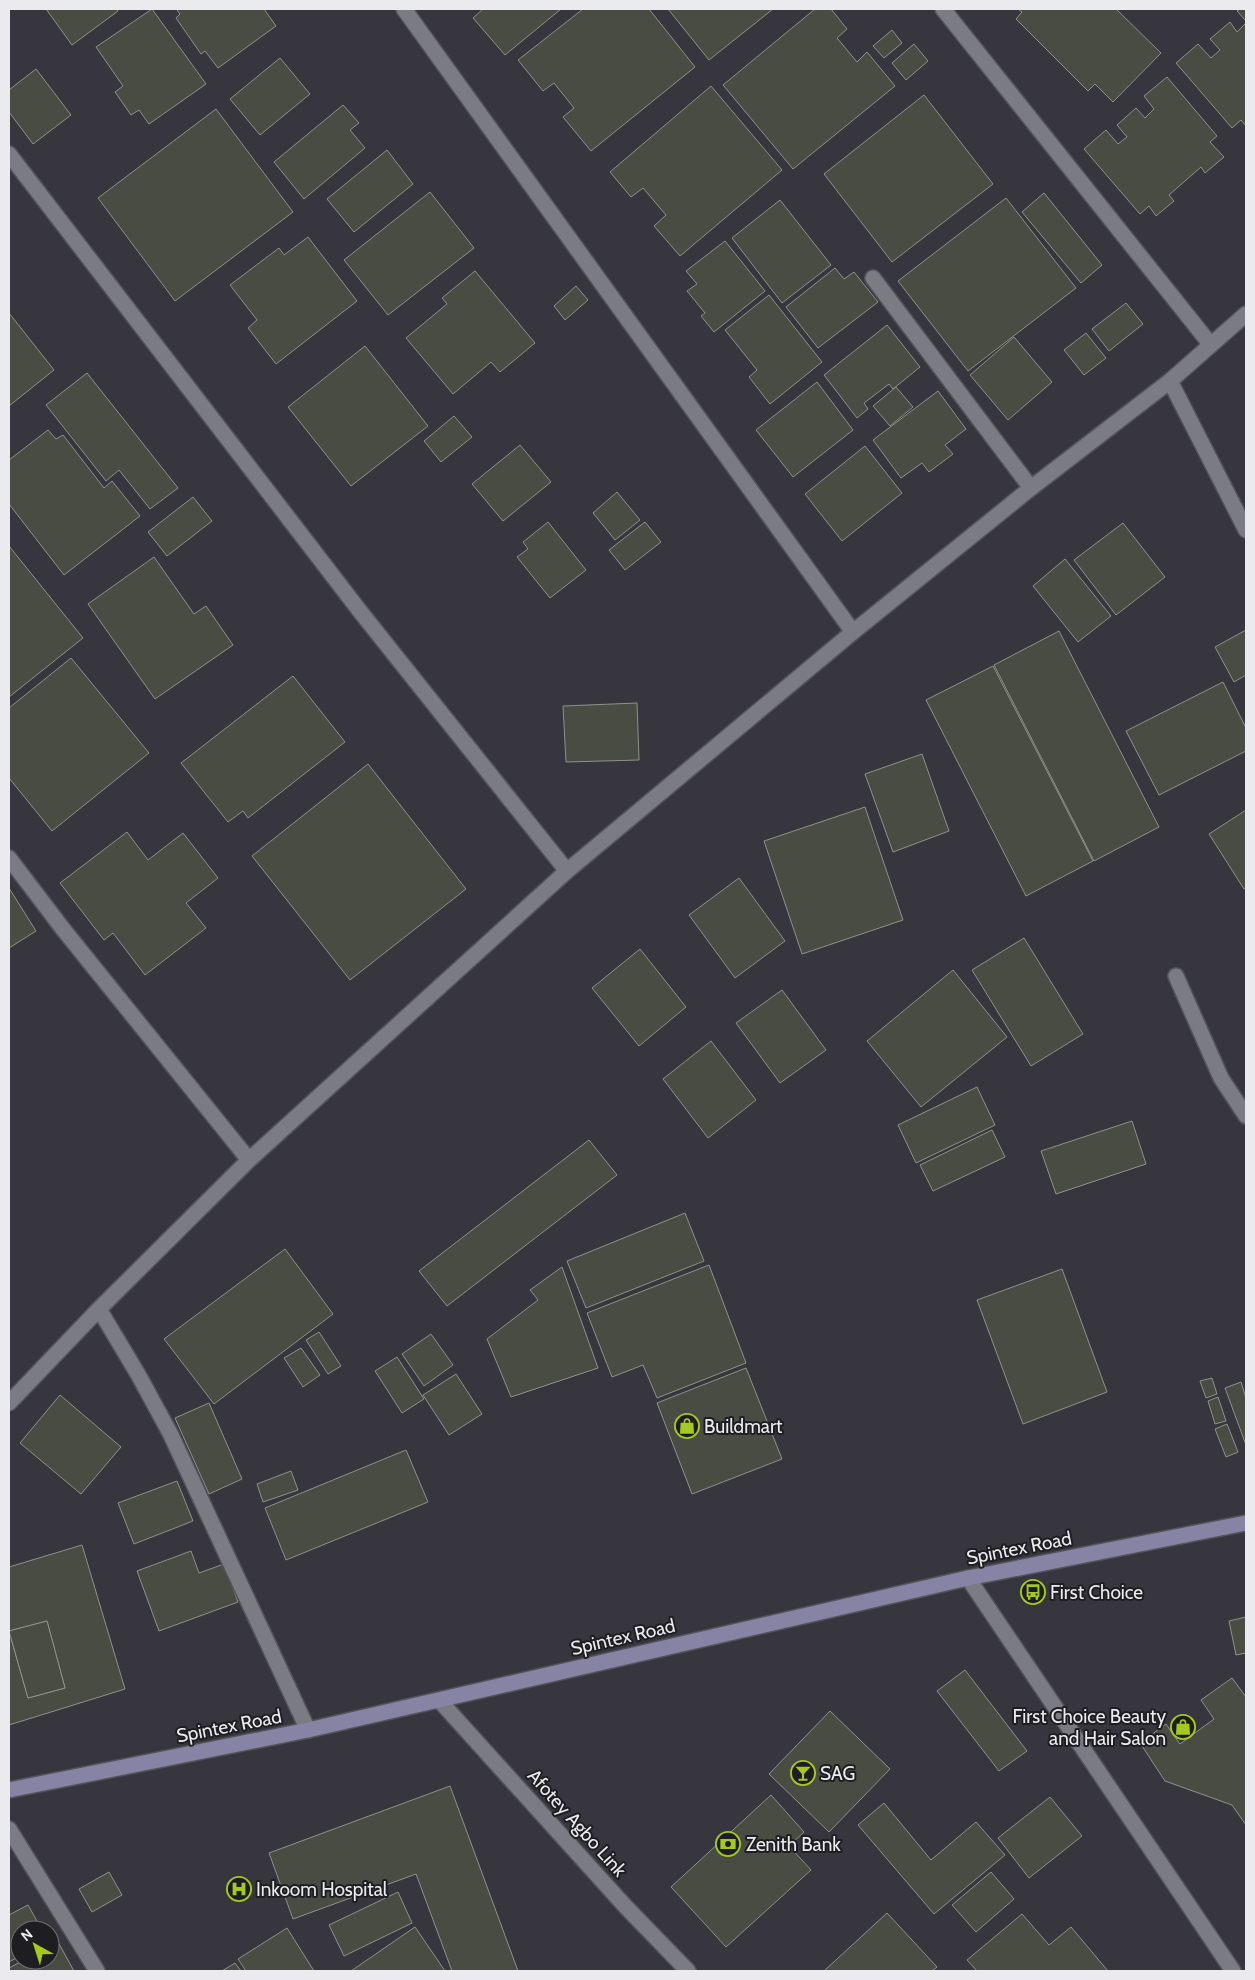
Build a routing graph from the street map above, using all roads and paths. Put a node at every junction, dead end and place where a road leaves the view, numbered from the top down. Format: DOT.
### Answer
graph roads {
  1 [pos="404,9"];
  2 [pos="943,9"];
  3 [pos="9,154"];
  4 [pos="873,278"];
  5 [pos="1246,314"];
  6 [pos="1211,345"];
  7 [pos="1170,380"];
  8 [pos="1031,488"];
  9 [pos="1246,530"];
  10 [pos="853,632"];
  11 [pos="9,858"];
  12 [pos="567,871"];
  13 [pos="1176,976"];
  14 [pos="1246,1116"];
  15 [pos="250,1160"];
  16 [pos="99,1309"];
  17 [pos="9,1403"];
  18 [pos="1246,1523"];
  19 [pos="968,1578"];
  20 [pos="439,1700"];
  21 [pos="308,1730"];
  22 [pos="9,1790"];
  23 [pos="9,1829"];
  24 [pos="97,1971"];
  25 [pos="688,1971"];
  26 [pos="1233,1971"];
  1 -- 10 [label="street"];
  2 -- 6 [label="street"];
  3 -- 12 [label="street"];
  4 -- 8 [label="street"];
  5 -- 6 [label="street"];
  6 -- 7 [label="street"];
  7 -- 8 [label="street"];
  7 -- 9 [label="street"];
  8 -- 10 [label="street"];
  10 -- 12 [label="street"];
  11 -- 15 [label="street"];
  12 -- 15 [label="street"];
  13 -- 14 [label="street"];
  15 -- 16 [label="street"];
  16 -- 17 [label="street"];
  16 -- 21 [label="street"];
  18 -- 19 [label="main road, Spintex Road"];
  19 -- 20 [label="main road, Spintex Road"];
  19 -- 26 [label="street"];
  20 -- 21 [label="main road, Spintex Road"];
  20 -- 25 [label="street, Afotey Agbo Link"];
  21 -- 22 [label="main road, Spintex Road"];
  23 -- 24 [label="street"];
}
